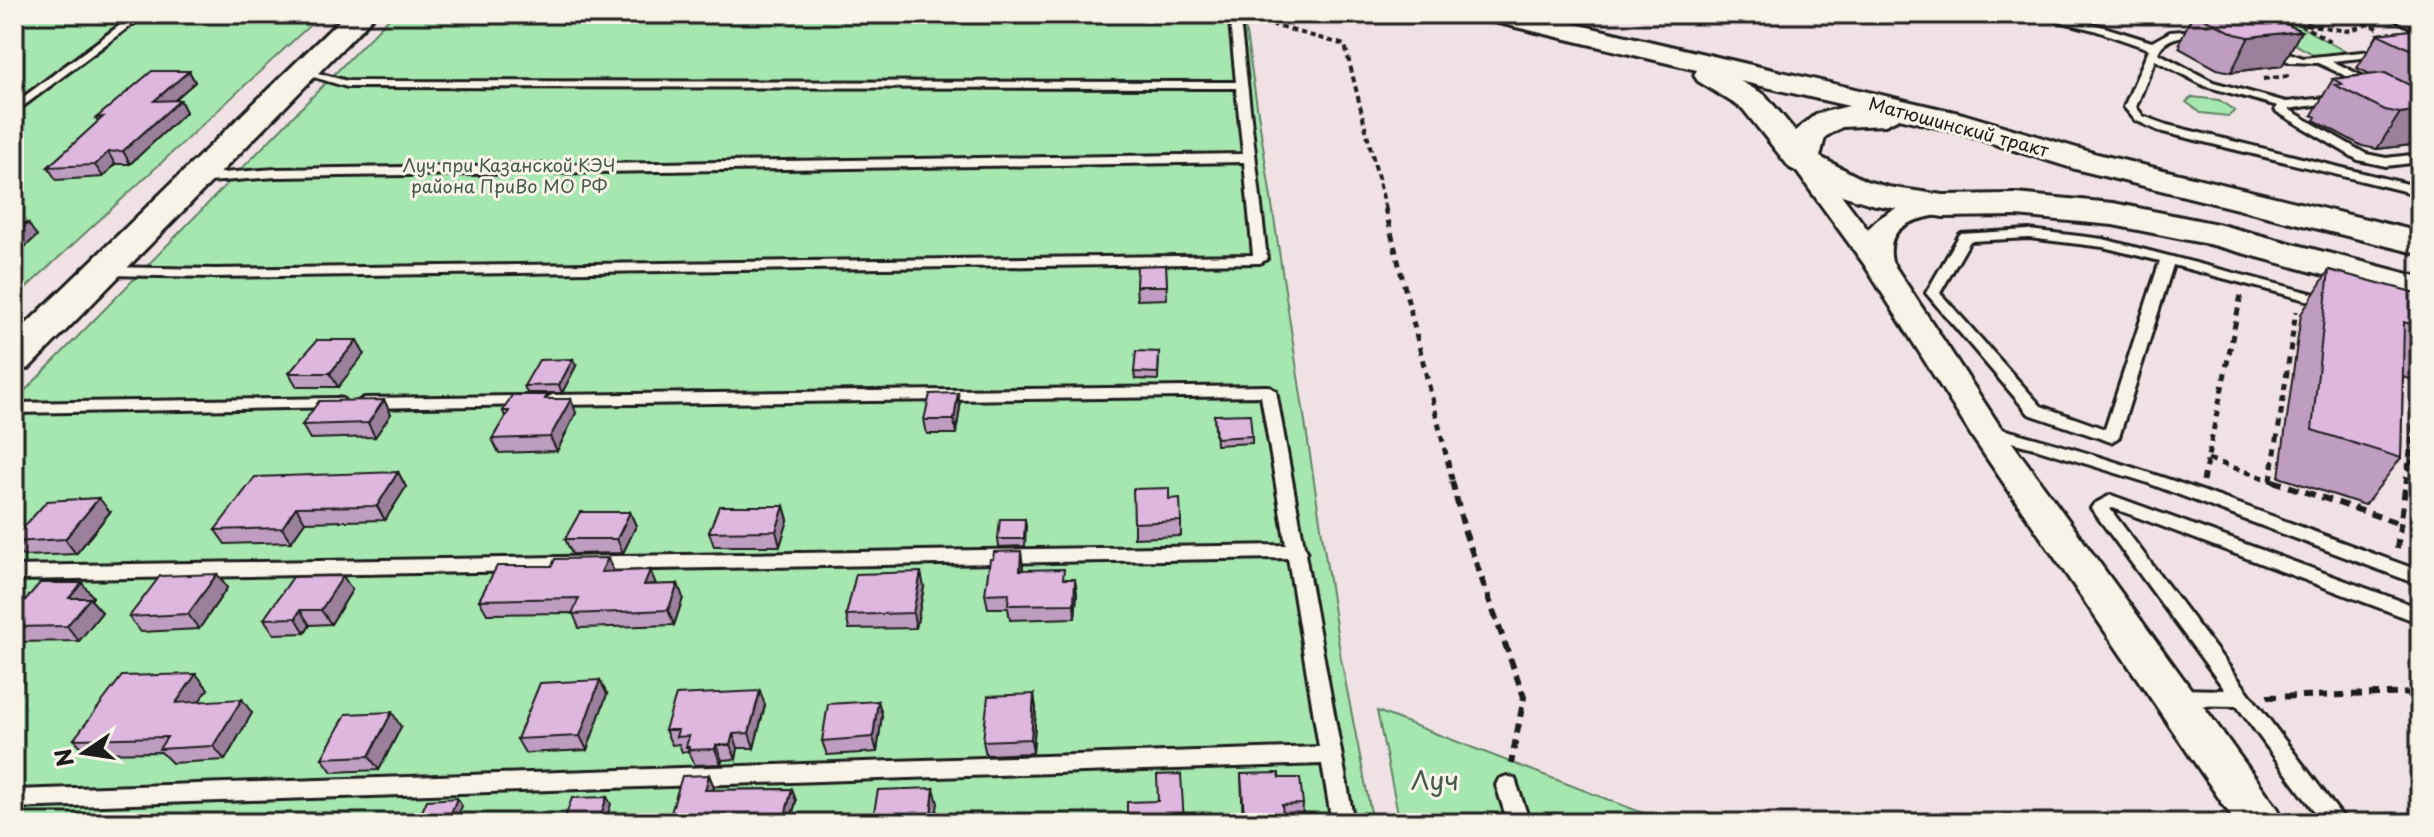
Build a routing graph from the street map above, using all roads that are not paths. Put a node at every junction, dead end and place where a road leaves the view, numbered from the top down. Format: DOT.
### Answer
graph roads {
  1 [pos="141,14"];
  2 [pos="362,14"];
  3 [pos="1496,14"];
  4 [pos="1604,14"];
  5 [pos="2035,14"];
  6 [pos="2390,14"];
  7 [pos="1241,20"];
  8 [pos="2420,29"];
  9 [pos="2221,30"];
  10 [pos="2252,41"];
  11 [pos="1620,42"];
  12 [pos="2414,49"];
  13 [pos="2153,50"];
  14 [pos="2420,56"];
  15 [pos="2320,59"];
  16 [pos="1698,60"];
  17 [pos="303,72"];
  18 [pos="1242,85"];
  19 [pos="2381,89"];
  20 [pos="2356,98"];
  21 [pos="2286,105"];
  22 [pos="14,110"];
  23 [pos="1963,124"];
  24 [pos="1249,158"];
  25 [pos="2420,158"];
  26 [pos="1802,161"];
  27 [pos="2386,162"];
  28 [pos="196,179"];
  29 [pos="2386,183"];
  30 [pos="2420,191"];
  31 [pos="1943,206"];
  32 [pos="2420,243"];
  33 [pos="2168,259"];
  34 [pos="1877,262"];
  35 [pos="103,271"];
  36 [pos="2420,289"];
  37 [pos="2344,306"];
  38 [pos="14,359"];
  39 [pos="14,408"];
  40 [pos="1985,430"];
  41 [pos="2111,437"];
  42 [pos="2108,465"];
  43 [pos="1298,551"];
  44 [pos="14,573"];
  45 [pos="2420,578"];
  46 [pos="2420,616"];
  47 [pos="2174,697"];
  48 [pos="2242,698"];
  49 [pos="1330,755"];
  50 [pos="1507,785"];
  51 [pos="14,799"];
  52 [pos="1343,823"];
  53 [pos="1519,823"];
  54 [pos="2262,823"];
  55 [pos="2336,823"];
  1 -- 22 [label="lane"];
  2 -- 17 [label="street"];
  3 -- 11 [label="street, Матюшинский тракт"];
  4 -- 16 [label="street"];
  5 -- 13 [label="lane"];
  6 -- 8 [label="lane"];
  7 -- 18 [label="lane"];
  9 -- 13 [label="lane"];
  10 -- 15 [label="lane"];
  11 -- 16 [label="street, Матюшинский тракт"];
  11 -- 26 [label="street"];
  12 -- 14 [label="lane"];
  12 -- 15 [label="lane"];
  13 -- 21 [label="lane"];
  13 -- 29 [label="lane"];
  15 -- 19 [label="lane"];
  16 -- 23 [label="street, Матюшинский тракт"];
  17 -- 18 [label="lane"];
  17 -- 28 [label="street"];
  18 -- 24 [label="lane"];
  20 -- 21 [label="lane"];
  21 -- 27 [label="lane"];
  23 -- 26 [label="street"];
  23 -- 32 [label="street, Матюшинский тракт"];
  24 -- 28 [label="lane"];
  24 -- 35 [label="lane"];
  25 -- 27 [label="lane"];
  26 -- 31 [label="street"];
  26 -- 34 [label="street"];
  27 -- 29 [label="lane"];
  28 -- 35 [label="street"];
  29 -- 30 [label="lane"];
  31 -- 34 [label="street"];
  31 -- 36 [label="street"];
  33 -- 37 [label="lane"];
  33 -- 41 [label="lane"];
  33 -- 41 [label="lane"];
  34 -- 40 [label="street"];
  35 -- 38 [label="street"];
  39 -- 43 [label="lane"];
  40 -- 42 [label="lane"];
  40 -- 47 [label="street"];
  41 -- 42 [label="lane"];
  42 -- 45 [label="lane"];
  43 -- 44 [label="lane"];
  43 -- 49 [label="lane"];
  46 -- 48 [label="lane"];
  47 -- 48 [label="lane"];
  47 -- 54 [label="street"];
  48 -- 55 [label="lane"];
  49 -- 51 [label="lane"];
  49 -- 52 [label="lane"];
  50 -- 53 [label="lane"];
}
